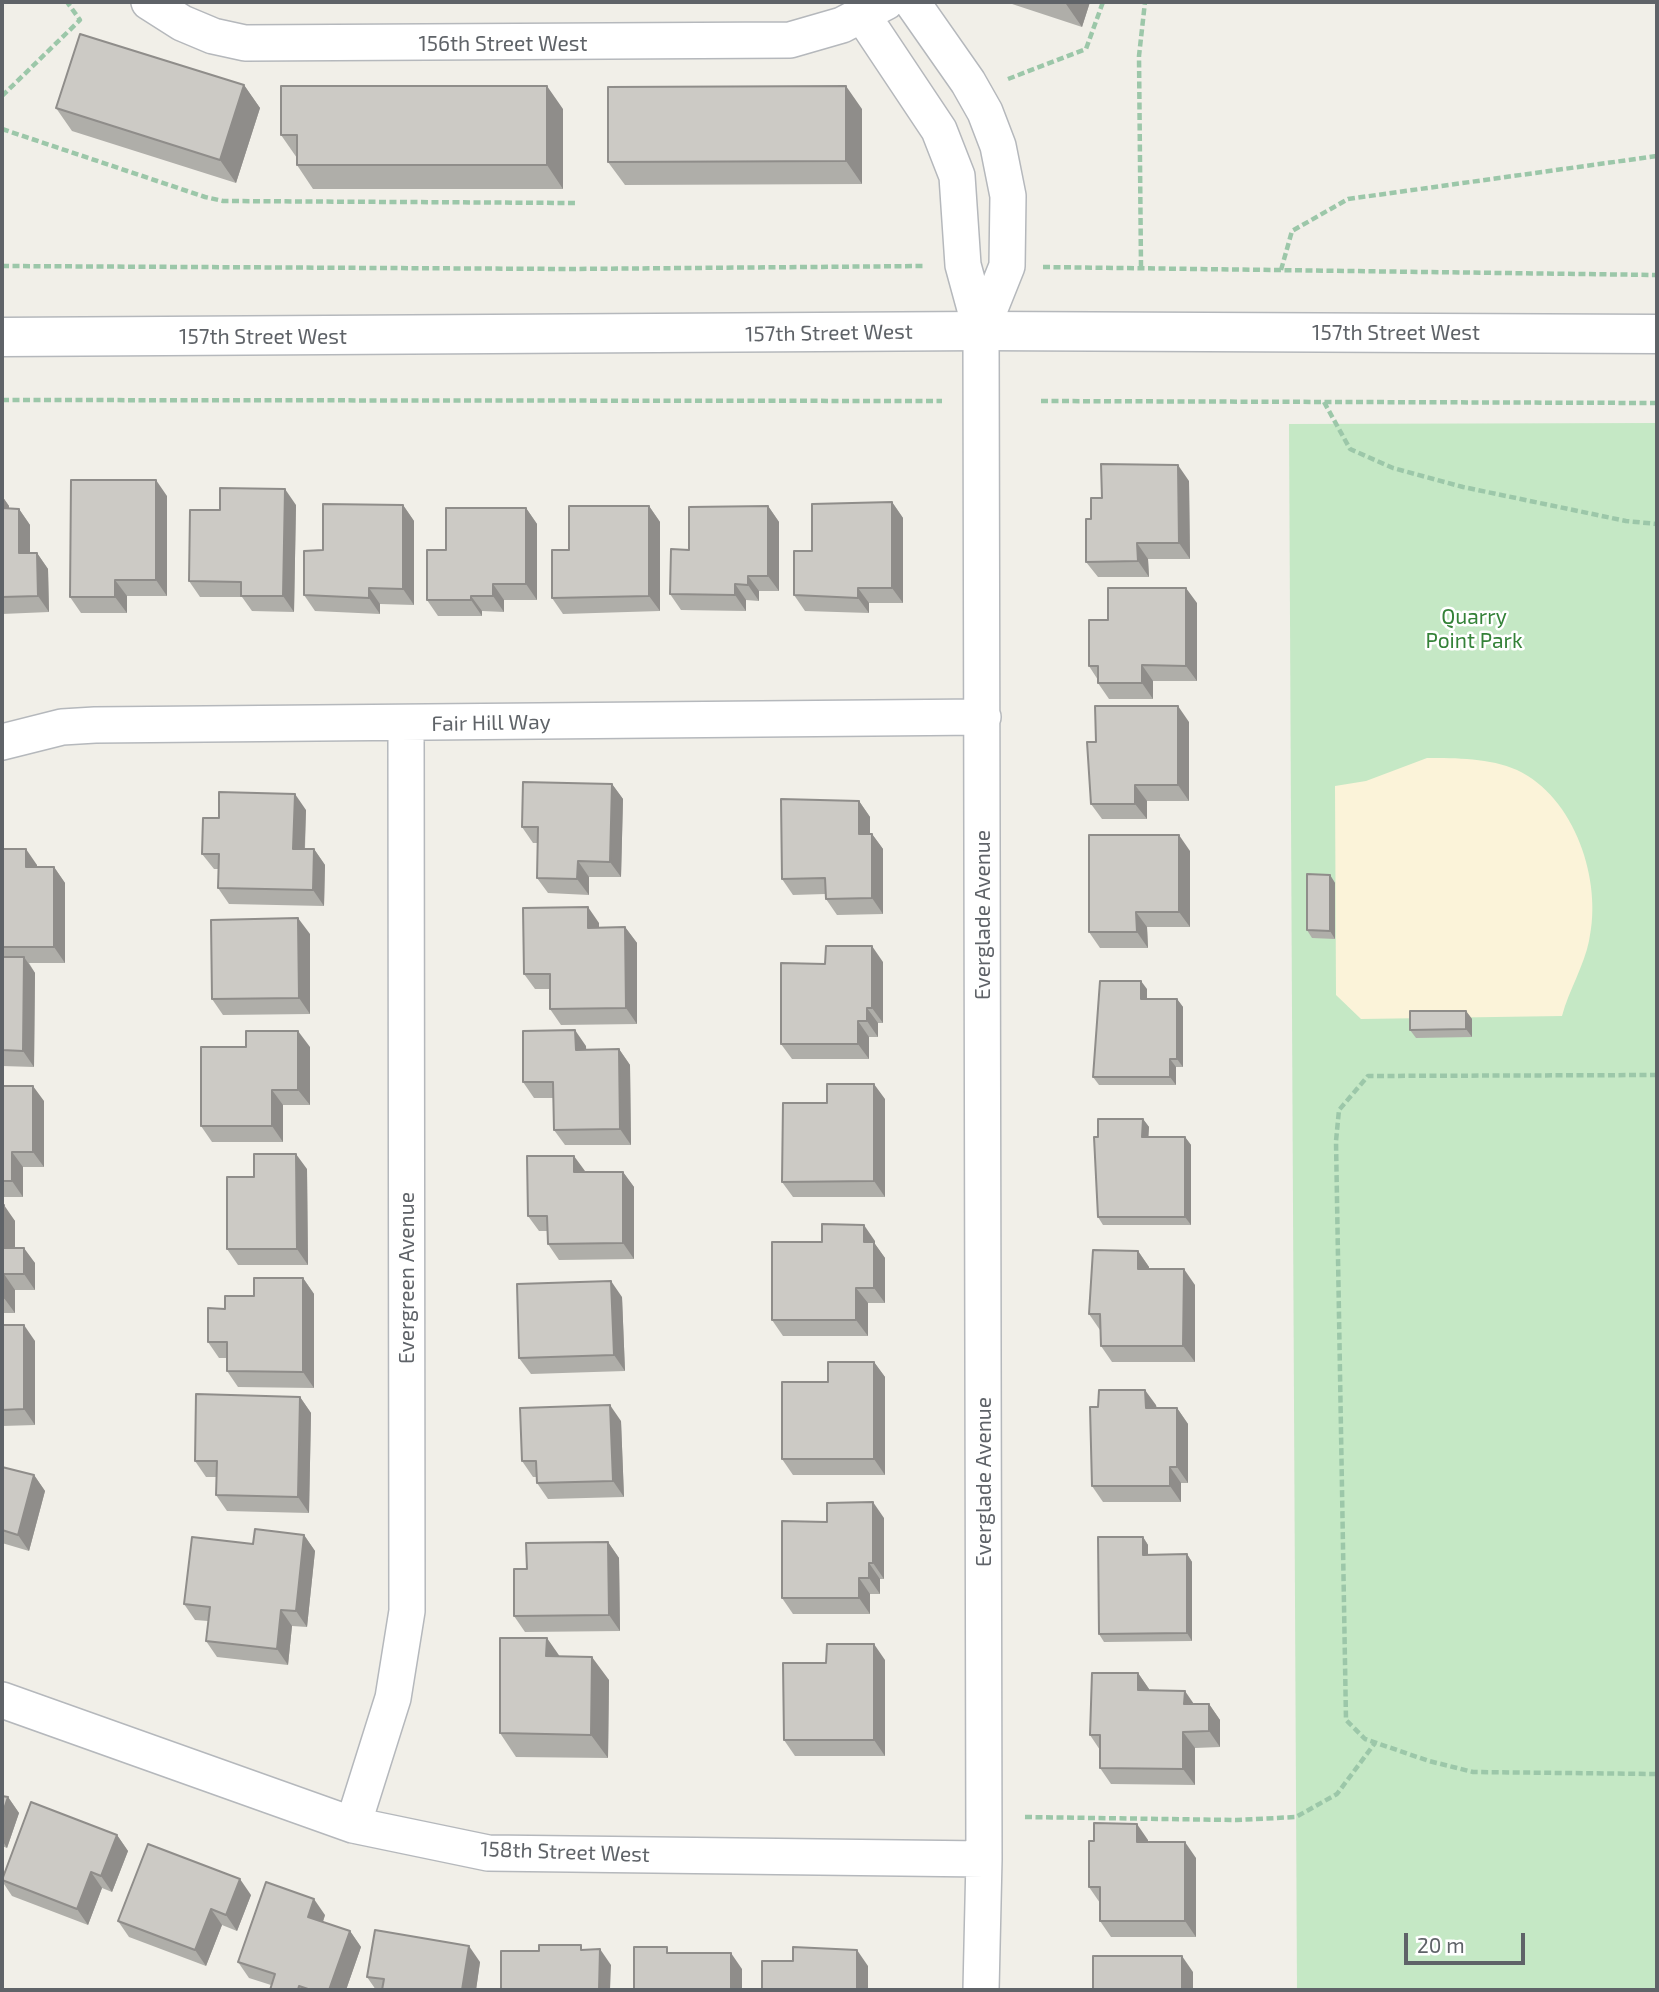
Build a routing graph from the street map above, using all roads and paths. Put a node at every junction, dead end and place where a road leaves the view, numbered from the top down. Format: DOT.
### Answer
graph roads {
  1 [pos="67,2"];
  2 [pos="149,2"];
  3 [pos="912,2"];
  4 [pos="1103,2"];
  5 [pos="1144,2"];
  6 [pos="875,9"];
  7 [pos="1001,82"];
  8 [pos="2,96"];
  9 [pos="2,129"];
  10 [pos="1657,156"];
  11 [pos="575,203"];
  12 [pos="2,266"];
  13 [pos="948,266"];
  14 [pos="1038,267"];
  15 [pos="1141,267"];
  16 [pos="1281,270"];
  17 [pos="1657,275"];
  18 [pos="981,331"];
  19 [pos="1657,334"];
  20 [pos="2,337"];
  21 [pos="2,400"];
  22 [pos="946,401"];
  23 [pos="1041,401"];
  24 [pos="1324,402"];
  25 [pos="1657,403"];
  26 [pos="1657,524"];
  27 [pos="983,717"];
  28 [pos="406,724"];
  29 [pos="2,742"];
  30 [pos="1657,1075"];
  31 [pos="2,1700"];
  32 [pos="1375,1743"];
  33 [pos="1657,1774"];
  34 [pos="1025,1817"];
  35 [pos="353,1825"];
  36 [pos="984,1859"];
  37 [pos="981,1990"];
  1 -- 8 [label="path"];
  2 -- 6 [label="street, 156th Street West"];
  3 -- 18 [label="street, Everglade Avenue"];
  4 -- 7 [label="path"];
  5 -- 15 [label="path"];
  6 -- 13 [label="street"];
  9 -- 11 [label="path"];
  10 -- 16 [label="path"];
  12 -- 13 [label="path"];
  13 -- 18 [label="street"];
  14 -- 15 [label="path"];
  15 -- 16 [label="path"];
  16 -- 17 [label="path"];
  18 -- 19 [label="street, 157th Street West"];
  18 -- 20 [label="street, 157th Street West"];
  18 -- 27 [label="street, Everglade Avenue"];
  21 -- 22 [label="path"];
  23 -- 24 [label="path"];
  24 -- 25 [label="path"];
  24 -- 26 [label="path"];
  27 -- 28 [label="street, Fair Hill Way"];
  27 -- 36 [label="street, Everglade Avenue"];
  28 -- 29 [label="street, Fair Hill Way"];
  28 -- 35 [label="street, Evergreen Avenue"];
  30 -- 32 [label="path"];
  31 -- 35 [label="street, 158th Street West"];
  32 -- 33 [label="path"];
  32 -- 34 [label="path"];
  35 -- 36 [label="street, 158th Street West"];
  36 -- 37 [label="street, Everglade Avenue"];
}
